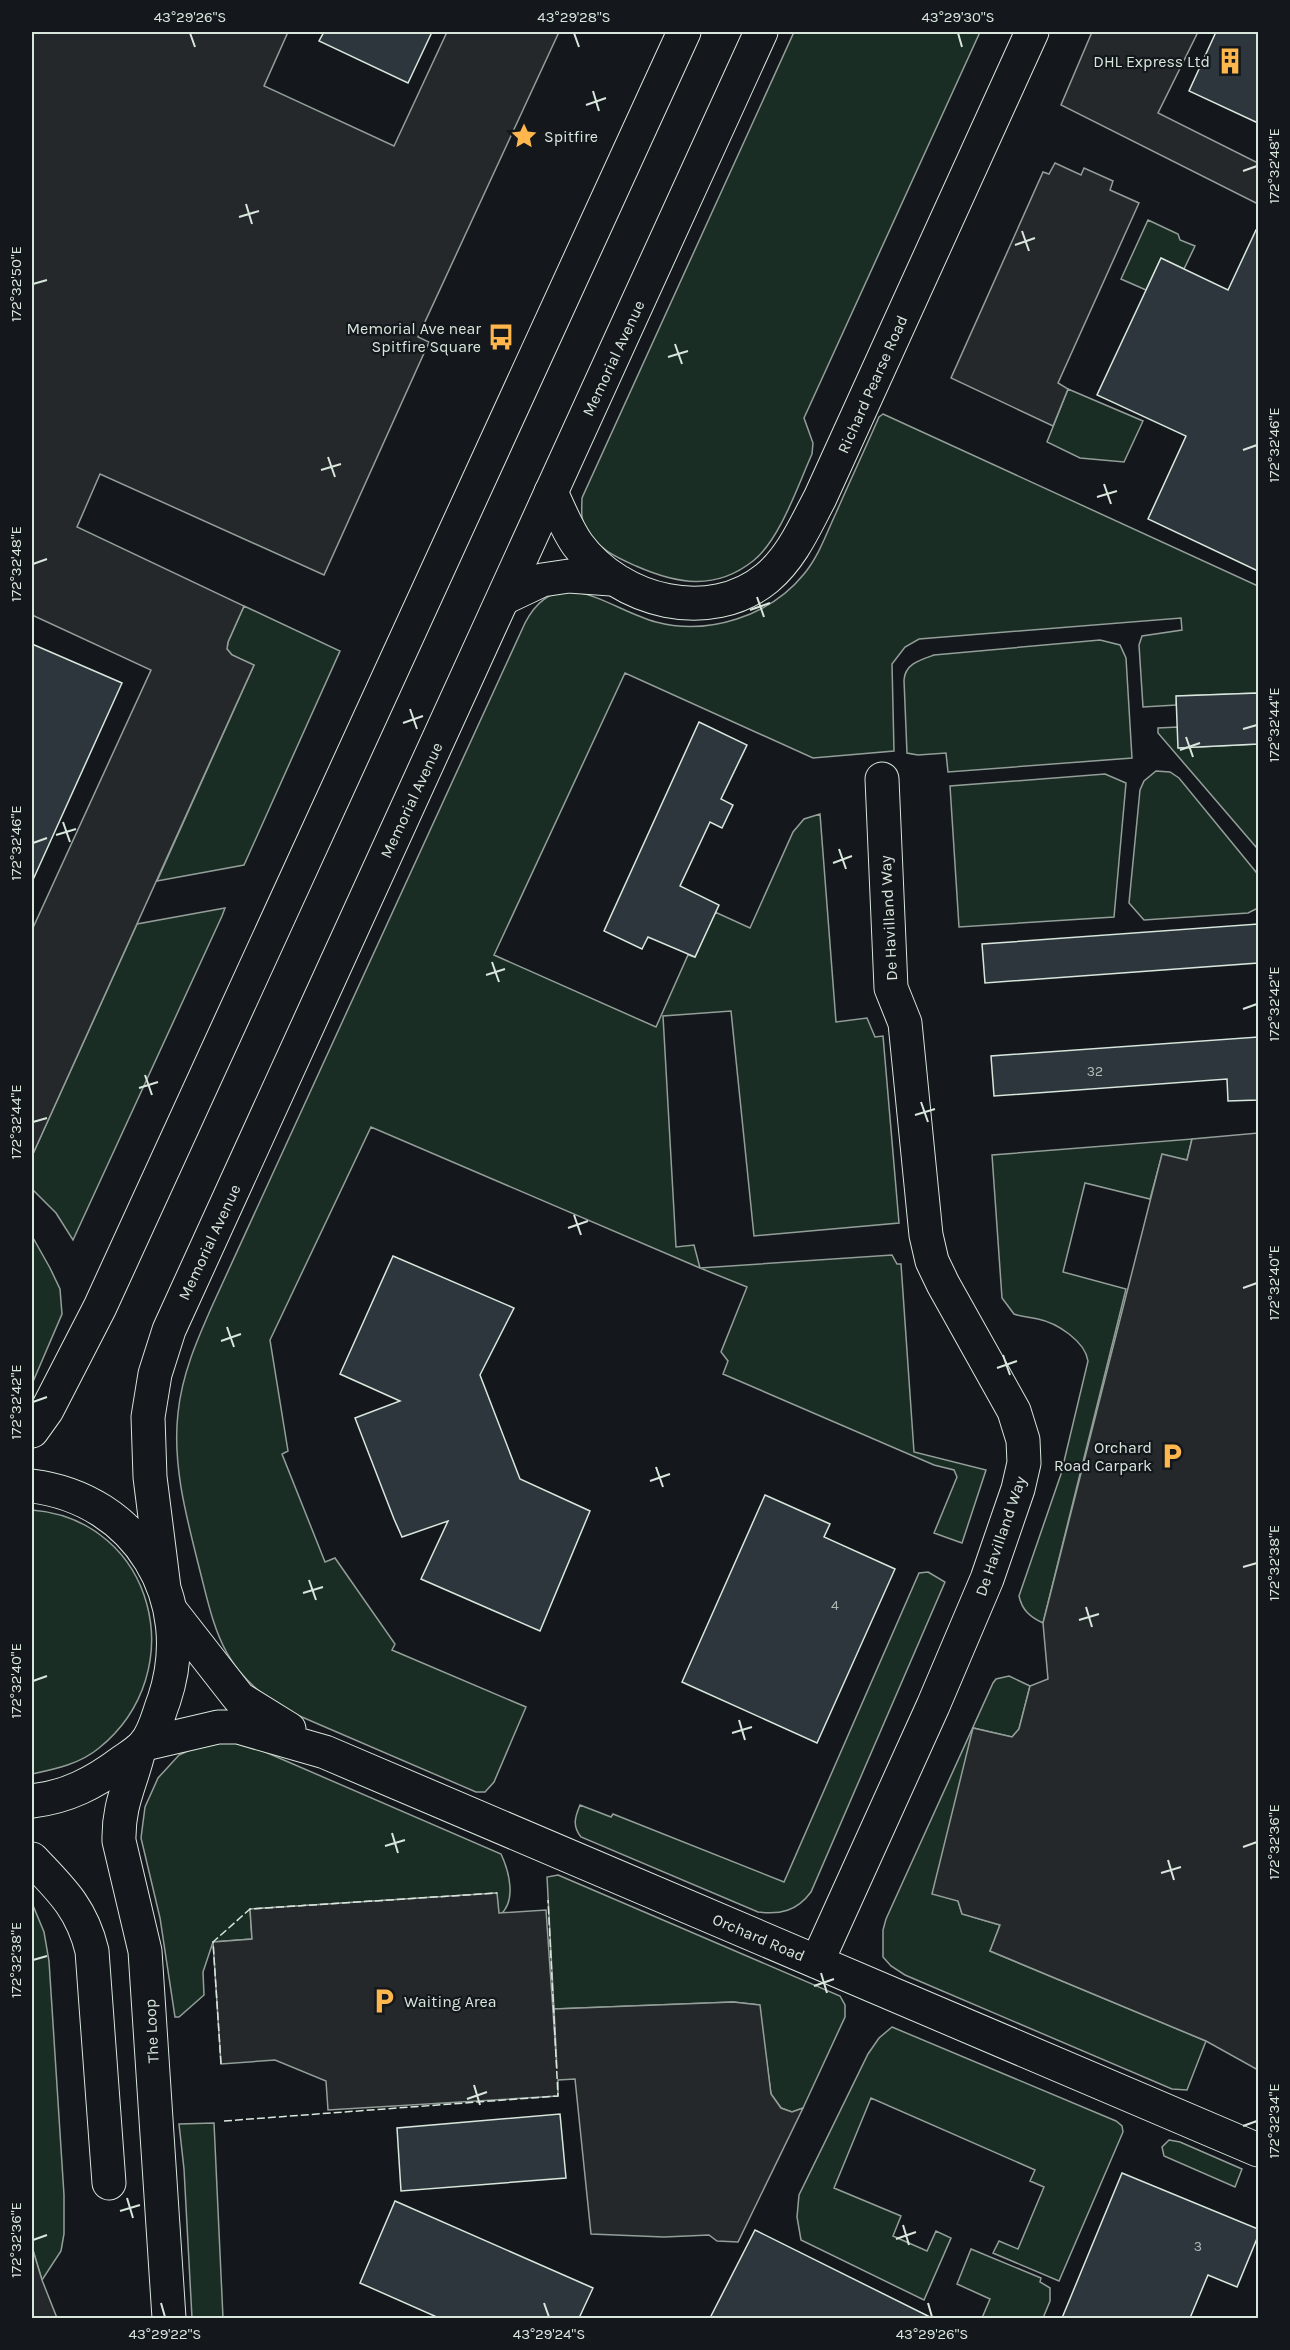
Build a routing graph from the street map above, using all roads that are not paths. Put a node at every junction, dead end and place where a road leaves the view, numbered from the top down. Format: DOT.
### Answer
graph roads {
  1 [pos="684,32"];
  2 [pos="761,32"];
  3 [pos="1032,32"];
  4 [pos="551,492"];
  5 [pos="611,579"];
  6 [pos="504,598"];
  7 [pos="882,779"];
  8 [pos="32,1431"];
  9 [pos="32,1485"];
  10 [pos="168,1599"];
  11 [pos="142,1747"];
  12 [pos="325,1752"];
  13 [pos="32,1801"];
  14 [pos="32,1859"];
  15 [pos="817,1962"];
  16 [pos="1258,2150"];
  17 [pos="109,2183"];
  18 [pos="169,2319"];
  1 -- 8 [label="street"];
  2 -- 4 [label="street, Memorial Avenue"];
  3 -- 5 [label="street, Richard Pearse Road"];
  4 -- 5 [label="street, Richard Pearse Road"];
  4 -- 6 [label="street, Memorial Avenue"];
  5 -- 6 [label="street, Richard Pearse Road"];
  6 -- 10 [label="street, Memorial Avenue"];
  7 -- 15 [label="street, De Havilland Way"];
  9 -- 10 [label="street"];
  10 -- 11 [label="street, Memorial Avenue"];
  10 -- 12 [label="street, Orchard Road"];
  11 -- 12 [label="street, Orchard Road"];
  11 -- 13 [label="street"];
  11 -- 18 [label="street, The Loop"];
  12 -- 15 [label="street, Orchard Road"];
  14 -- 17 [label="street"];
  15 -- 16 [label="street, Orchard Road"];
}
